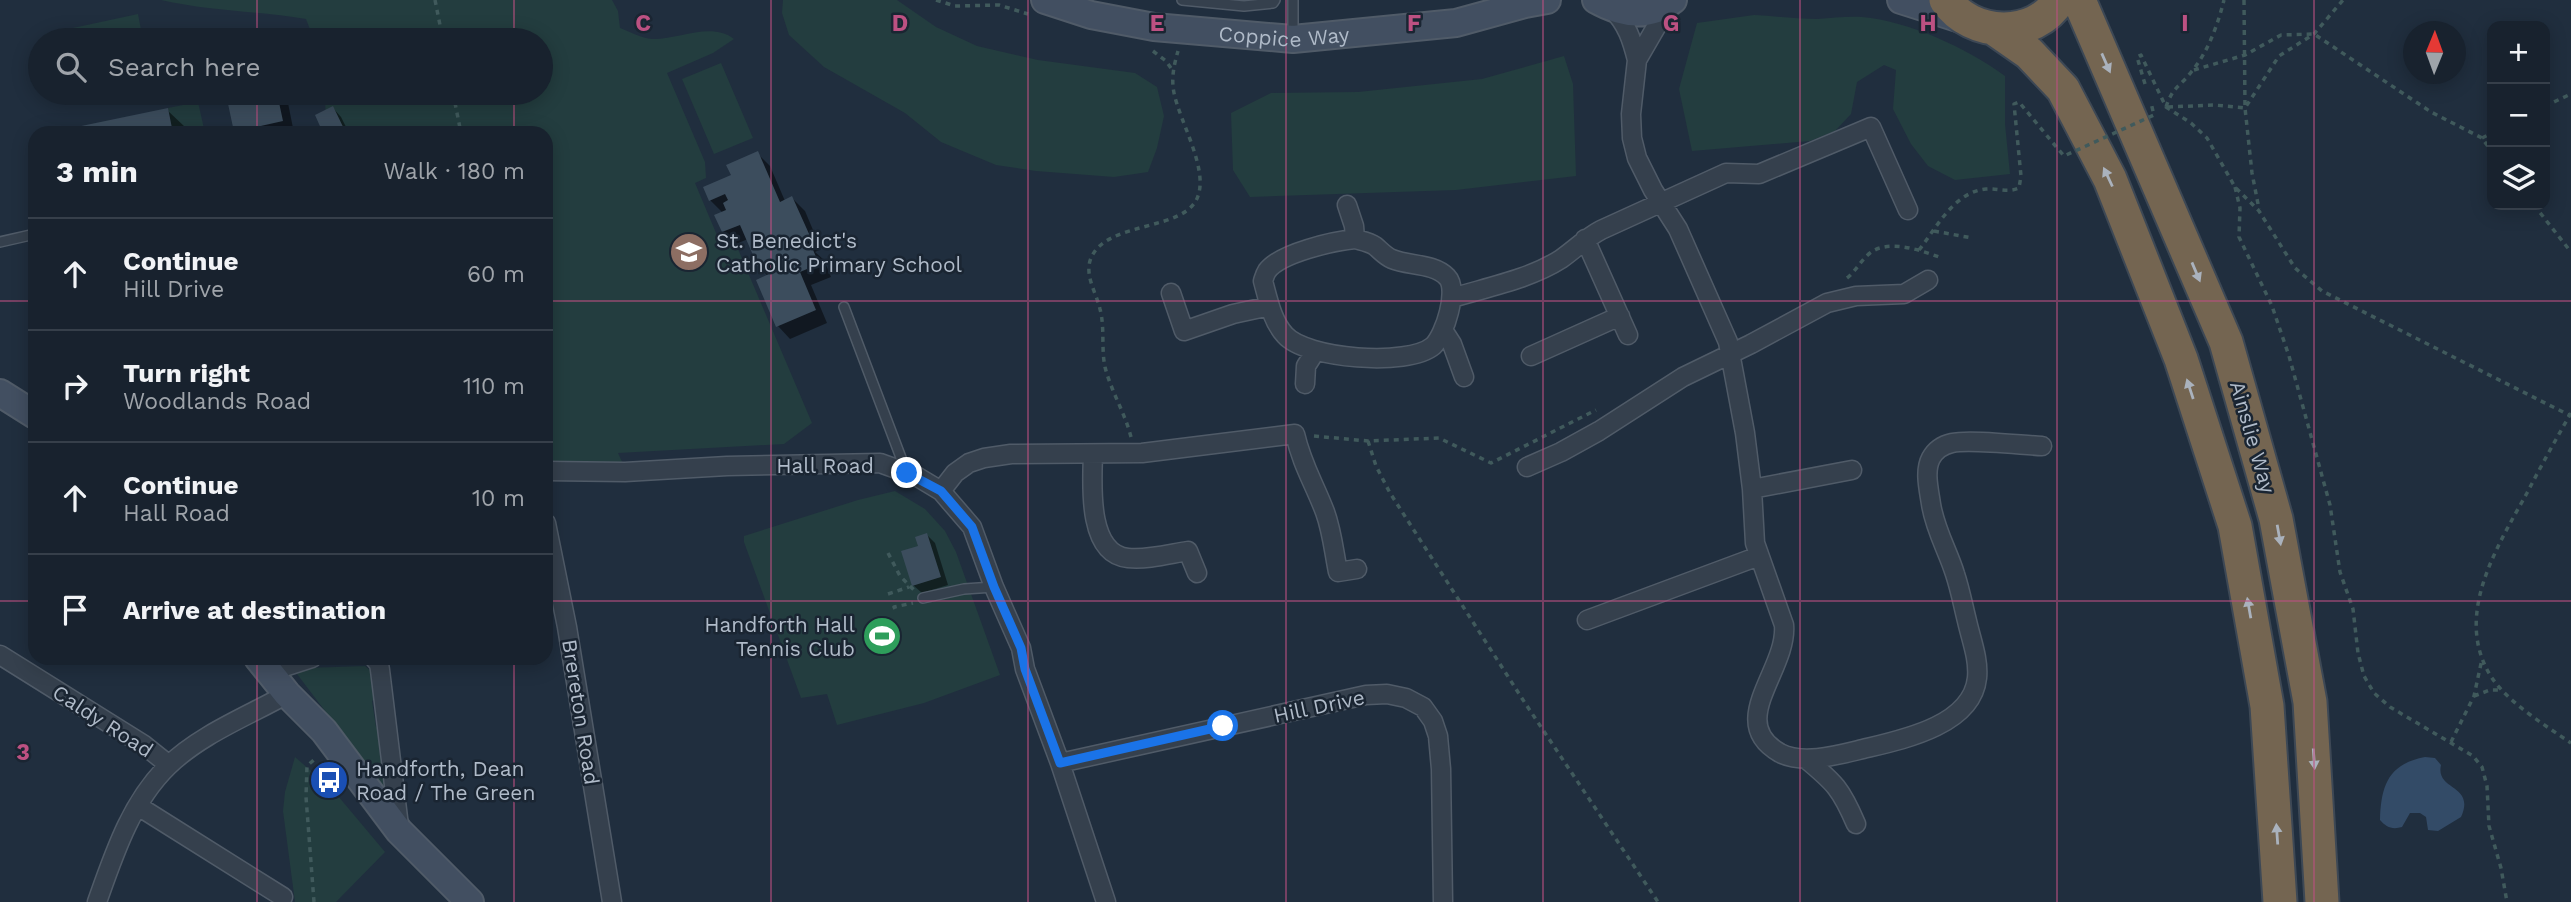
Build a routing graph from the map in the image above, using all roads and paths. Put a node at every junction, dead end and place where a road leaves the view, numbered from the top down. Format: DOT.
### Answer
graph roads {
  1 [pos="435,0"];
  2 [pos="1045,0"];
  3 [pos="1182,0"];
  4 [pos="1275,0"];
  5 [pos="1293,0"];
  6 [pos="1901,0"];
  7 [pos="1946,0"];
  8 [pos="2059,0"];
  9 [pos="2079,0"];
  10 [pos="2224,0"];
  11 [pos="2244,0"];
  12 [pos="2343,0"];
  13 [pos="1534,1"];
  14 [pos="1671,1"];
  15 [pos="1604,5"];
  16 [pos="1984,26"];
  17 [pos="441,28"];
  18 [pos="2314,34"];
  19 [pos="1293,39"];
  20 [pos="2245,55"];
  21 [pos="1637,60"];
  22 [pos="2138,62"];
  23 [pos="2194,70"];
  24 [pos="1173,71"];
  25 [pos="2571,94"];
  26 [pos="2151,103"];
  27 [pos="2550,104"];
  28 [pos="455,105"];
  29 [pos="2166,107"];
  30 [pos="2245,108"];
  31 [pos="460,126"];
  32 [pos="2487,136"];
  33 [pos="2482,138"];
  34 [pos="2488,147"];
  35 [pos="2235,187"];
  36 [pos="1661,203"];
  37 [pos="1347,205"];
  38 [pos="1908,210"];
  39 [pos="2538,210"];
  40 [pos="2259,211"];
  41 [pos="1934,231"];
  42 [pos="28,236"];
  43 [pos="1972,238"];
  44 [pos="1355,239"];
  45 [pos="1585,239"];
  46 [pos="0,242"];
  47 [pos="1919,250"];
  48 [pos="2571,252"];
  49 [pos="1939,257"];
  50 [pos="1928,280"];
  51 [pos="1840,284"];
  52 [pos="1171,293"];
  53 [pos="1452,298"];
  54 [pos="1270,306"];
  55 [pos="844,307"];
  56 [pos="1620,316"];
  57 [pos="1443,330"];
  58 [pos="1628,335"];
  59 [pos="1729,348"];
  60 [pos="1315,352"];
  61 [pos="1531,356"];
  62 [pos="1464,377"];
  63 [pos="1306,384"];
  64 [pos="0,393"];
  65 [pos="1598,409"];
  66 [pos="28,411"];
  67 [pos="2570,415"];
  68 [pos="1295,434"];
  69 [pos="1368,441"];
  70 [pos="2042,446"];
  71 [pos="1093,454"];
  72 [pos="1132,454"];
  73 [pos="1527,467"];
  74 [pos="1852,470"];
  75 [pos="553,471"];
  76 [pos="907,473"];
  77 [pos="1752,489"];
  78 [pos="941,491"];
  79 [pos="888,553"];
  80 [pos="1759,556"];
  81 [pos="553,558"];
  82 [pos="1357,569"];
  83 [pos="1197,573"];
  84 [pos="909,587"];
  85 [pos="994,587"];
  86 [pos="888,594"];
  87 [pos="923,598"];
  88 [pos="895,609"];
  89 [pos="1587,620"];
  90 [pos="0,655"];
  91 [pos="2482,658"];
  92 [pos="264,665"];
  93 [pos="379,665"];
  94 [pos="2501,690"];
  95 [pos="287,695"];
  96 [pos="2474,696"];
  97 [pos="2451,741"];
  98 [pos="2571,743"];
  99 [pos="334,744"];
  100 [pos="1806,759"];
  101 [pos="1060,763"];
  102 [pos="169,765"];
  103 [pos="138,806"];
  104 [pos="1856,824"];
  105 [pos="399,831"];
  106 [pos="283,897"];
  107 [pos="97,902"];
  108 [pos="314,902"];
  109 [pos="470,902"];
  110 [pos="612,902"];
  111 [pos="1106,902"];
  112 [pos="1443,902"];
  113 [pos="1658,902"];
  114 [pos="2280,902"];
  115 [pos="2322,902"];
  116 [pos="2507,902"];
  1 -- 17 [label="path"];
  2 -- 19 [label="street, Coppice Way"];
  3 -- 4 [label="lane"];
  5 -- 19 [label="lane"];
  6 -- 16 [label="street"];
  7 -- 16 [label="highway, Ainslie Way"];
  8 -- 16 [label="highway"];
  9 -- 115 [label="highway, Ainslie Way, one-way"];
  10 -- 23 [label="path"];
  11 -- 20 [label="path"];
  12 -- 18 [label="path"];
  13 -- 19 [label="street, Coppice Way"];
  14 -- 15 [label="street"];
  14 -- 21 [label="street"];
  15 -- 21 [label="street"];
  114 -- 16 [label="highway, Ainslie Way, one-way"];
  18 -- 20 [label="path"];
  18 -- 30 [label="path"];
  18 -- 33 [label="path"];
  20 -- 23 [label="path"];
  20 -- 30 [label="path"];
  21 -- 36 [label="street"];
  22 -- 29 [label="path"];
  23 -- 29 [label="path"];
  24 -- 72 [label="path"];
  25 -- 27 [label="path"];
  26 -- 41 [label="path, bridge"];
  28 -- 31 [label="path"];
  29 -- 30 [label="path"];
  29 -- 35 [label="path"];
  30 -- 40 [label="path"];
  32 -- 33 [label="path"];
  33 -- 34 [label="path"];
  35 -- 40 [label="path"];
  35 -- 97 [label="path"];
  36 -- 38 [label="street"];
  36 -- 45 [label="street"];
  36 -- 59 [label="street"];
  37 -- 44 [label="street"];
  39 -- 48 [label="path"];
  40 -- 67 [label="path"];
  41 -- 43 [label="path"];
  41 -- 47 [label="path"];
  42 -- 46 [label="lane"];
  44 -- 53 [label="street"];
  44 -- 54 [label="street"];
  45 -- 53 [label="street"];
  45 -- 56 [label="street"];
  47 -- 49 [label="path"];
  47 -- 51 [label="path"];
  50 -- 59 [label="street"];
  52 -- 54 [label="street"];
  53 -- 57 [label="street"];
  54 -- 60 [label="street"];
  55 -- 76 [label="lane"];
  56 -- 58 [label="street"];
  56 -- 61 [label="street"];
  57 -- 60 [label="street"];
  57 -- 62 [label="street"];
  59 -- 73 [label="street"];
  59 -- 77 [label="street"];
  60 -- 63 [label="street"];
  64 -- 66 [label="street"];
  65 -- 69 [label="path"];
  67 -- 91 [label="path"];
  68 -- 69 [label="path"];
  68 -- 72 [label="street"];
  68 -- 82 [label="street"];
  69 -- 113 [label="path"];
  70 -- 100 [label="street"];
  71 -- 72 [label="street"];
  71 -- 78 [label="street"];
  71 -- 83 [label="street"];
  74 -- 77 [label="street"];
  75 -- 76 [label="street, Hall Road"];
  76 -- 78 [label="street, Hall Road"];
  77 -- 80 [label="street"];
  78 -- 85 [label="street"];
  79 -- 84 [label="path"];
  80 -- 89 [label="street"];
  80 -- 100 [label="street"];
  81 -- 110 [label="street, Brereton Road"];
  84 -- 86 [label="path"];
  84 -- 87 [label="path"];
  85 -- 87 [label="lane"];
  85 -- 101 [label="street"];
  87 -- 88 [label="path"];
  90 -- 102 [label="street, Caldy Road"];
  91 -- 94 [label="path"];
  91 -- 96 [label="path"];
  92 -- 95 [label="street"];
  93 -- 105 [label="street"];
  94 -- 96 [label="path"];
  94 -- 98 [label="path"];
  95 -- 99 [label="street"];
  95 -- 102 [label="street"];
  96 -- 97 [label="path"];
  97 -- 116 [label="path"];
  99 -- 105 [label="street"];
  99 -- 108 [label="path"];
  100 -- 104 [label="street"];
  101 -- 111 [label="street"];
  101 -- 112 [label="street, Hill Drive"];
  102 -- 103 [label="street"];
  103 -- 106 [label="street"];
  103 -- 107 [label="street"];
  105 -- 109 [label="street"];
}
